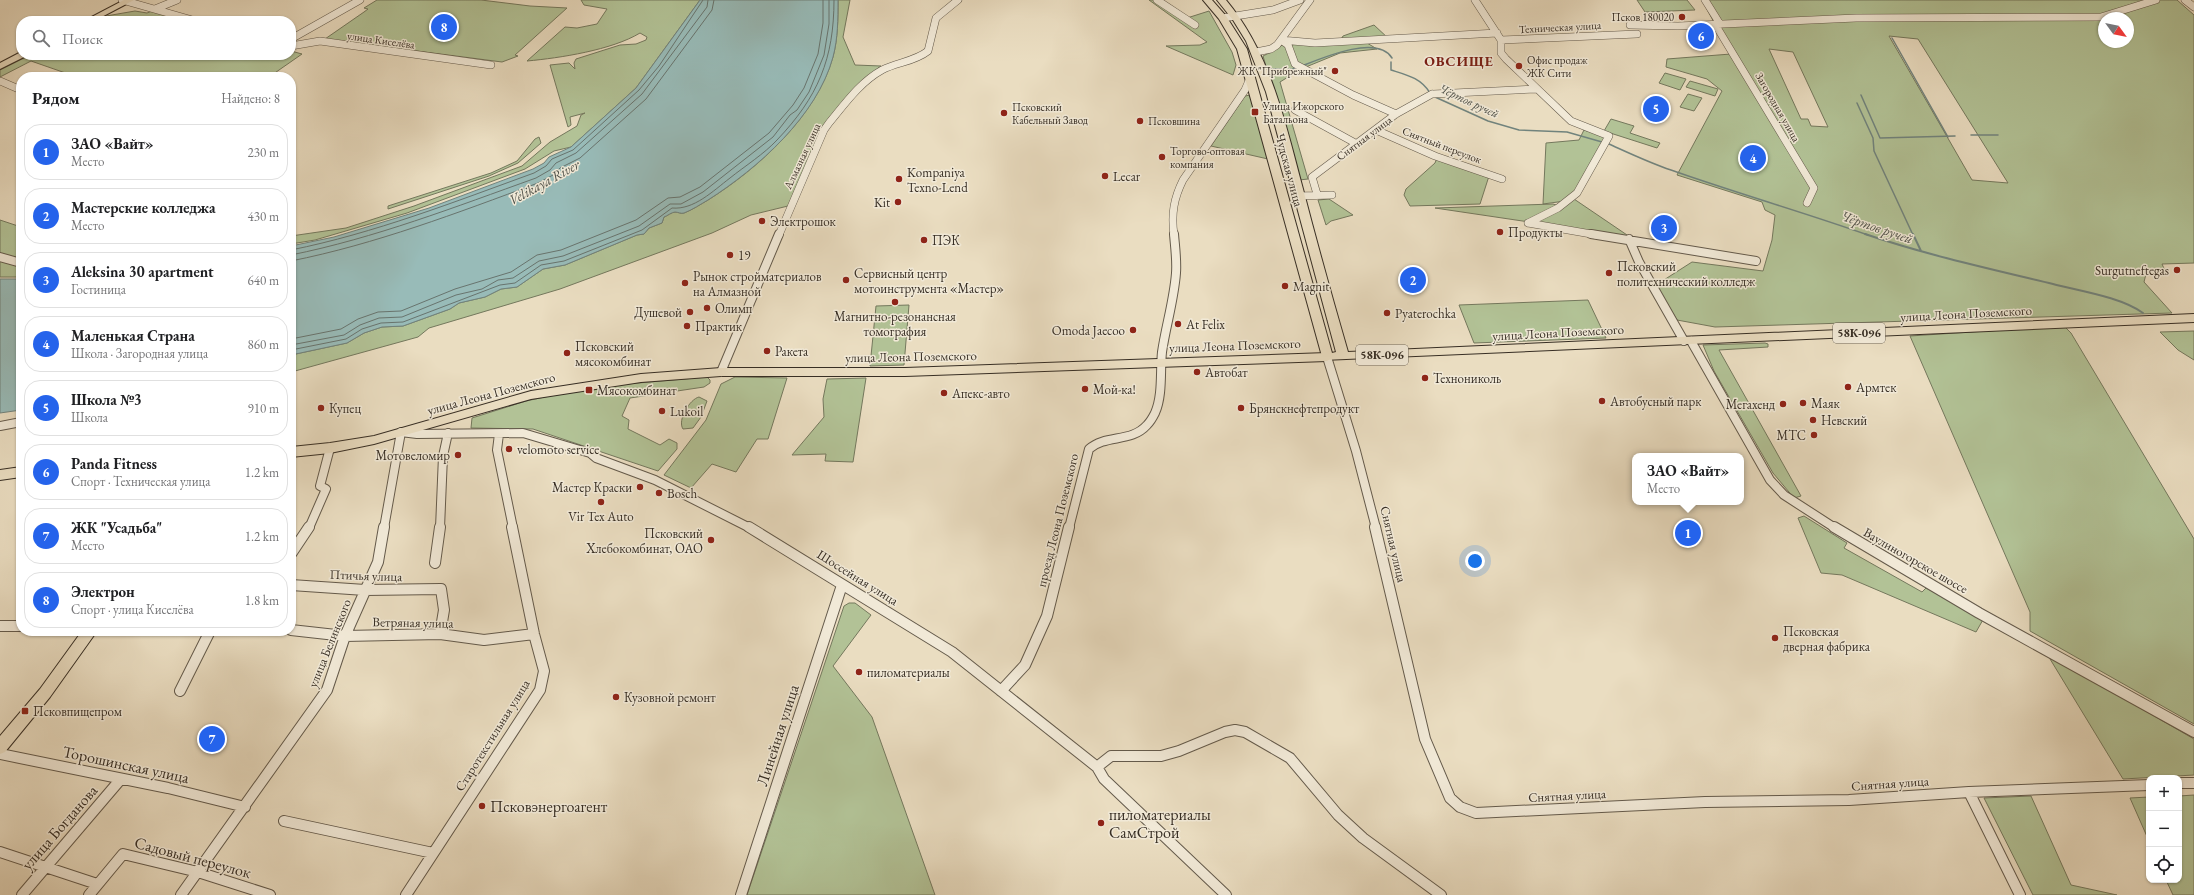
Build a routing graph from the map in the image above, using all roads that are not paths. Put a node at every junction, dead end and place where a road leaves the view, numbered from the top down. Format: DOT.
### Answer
graph roads {
  1 [pos="126,0"];
  2 [pos="177,0"];
  3 [pos="360,0"];
  4 [pos="958,0"];
  5 [pos="1157,0"];
  6 [pos="1207,0"];
  7 [pos="1221,0"];
  8 [pos="1300,0"];
  9 [pos="1310,0"];
  10 [pos="1475,0"];
  11 [pos="1705,0"];
  12 [pos="2156,0"];
  13 [pos="2185,0"];
  14 [pos="2194,7"];
  15 [pos="156,9"];
  16 [pos="97,16"];
  17 [pos="179,16"];
  18 [pos="1236,17"];
  19 [pos="1223,18"];
  20 [pos="1718,24"];
  21 [pos="1195,26"];
  22 [pos="1497,33"];
  23 [pos="296,36"];
  24 [pos="1280,40"];
  25 [pos="1501,40"];
  26 [pos="296,45"];
  27 [pos="1256,52"];
  28 [pos="16,58"];
  29 [pos="491,65"];
  30 [pos="0,66"];
  31 [pos="1251,76"];
  32 [pos="0,81"];
  33 [pos="16,88"];
  34 [pos="1536,89"];
  35 [pos="1295,110"];
  36 [pos="1396,114"];
  37 [pos="1376,130"];
  38 [pos="1357,144"];
  39 [pos="1269,148"];
  40 [pos="1286,148"];
  41 [pos="1290,160"];
  42 [pos="1273,163"];
  43 [pos="1502,179"];
  44 [pos="1316,194"];
  45 [pos="1332,195"];
  46 [pos="1299,196"];
  47 [pos="1807,203"];
  48 [pos="1629,239"];
  49 [pos="0,257"];
  50 [pos="1756,261"];
  51 [pos="16,262"];
  52 [pos="2191,318"];
  53 [pos="1687,341"];
  54 [pos="1343,356"];
  55 [pos="1327,357"];
  56 [pos="1161,362"];
  57 [pos="721,372"];
  58 [pos="16,423"];
  59 [pos="0,426"];
  60 [pos="401,432"];
  61 [pos="448,433"];
  62 [pos="499,434"];
  63 [pos="330,448"];
  64 [pos="296,451"];
  65 [pos="16,473"];
  66 [pos="0,475"];
  67 [pos="296,547"];
  68 [pos="435,563"];
  69 [pos="296,585"];
  70 [pos="842,585"];
  71 [pos="365,590"];
  72 [pos="0,626"];
  73 [pos="16,626"];
  74 [pos="296,631"];
  75 [pos="440,634"];
  76 [pos="534,634"];
  77 [pos="86,636"];
  78 [pos="208,636"];
  79 [pos="345,636"];
  80 [pos="180,691"];
  81 [pos="1001,691"];
  82 [pos="2194,732"];
  83 [pos="0,747"];
  84 [pos="0,754"];
  85 [pos="1097,767"];
  86 [pos="120,780"];
  87 [pos="2182,783"];
  88 [pos="2194,783"];
  89 [pos="2146,784"];
  90 [pos="1969,792"];
  91 [pos="244,807"];
  92 [pos="284,821"];
  93 [pos="0,852"];
  94 [pos="433,853"];
  95 [pos="45,868"];
  96 [pos="198,872"];
  97 [pos="97,884"];
  98 [pos="22,895"];
  99 [pos="89,895"];
  100 [pos="181,895"];
  101 [pos="270,895"];
  102 [pos="406,895"];
  103 [pos="741,895"];
  104 [pos="1226,895"];
  105 [pos="1441,895"];
  106 [pos="2020,895"];
  1 -- 15 [label="street"];
  1 -- 16 [label="main road"];
  2 -- 15 [label="street"];
  3 -- 23 [label="street"];
  4 -- 57 [label="street, Алмазная улица"];
  5 -- 21 [label="street"];
  6 -- 19 [label="highway, Чудская улица"];
  7 -- 18 [label="highway, Чудская улица"];
  8 -- 18 [label="street"];
  9 -- 24 [label="street"];
  10 -- 22 [label="street"];
  11 -- 20 [label="street, Загородная улица"];
  12 -- 20 [label="street"];
  13 -- 14 [label="street"];
  15 -- 17 [label="street"];
  18 -- 19 [label="street"];
  18 -- 27 [label="highway, Чудская улица"];
  19 -- 31 [label="highway, Чудская улица"];
  20 -- 25 [label="street, Техническая улица"];
  20 -- 47 [label="street, Загородная улица"];
  22 -- 24 [label="street"];
  22 -- 25 [label="street"];
  24 -- 27 [label="street"];
  24 -- 36 [label="street"];
  25 -- 34 [label="street"];
  26 -- 29 [label="street, улица Киселёва"];
  27 -- 40 [label="highway, Чудская улица"];
  28 -- 30 [label="main road"];
  31 -- 39 [label="highway, Чудская улица"];
  31 -- 56 [label="street"];
  32 -- 33 [label="street"];
  34 -- 36 [label="street, Снятная улица"];
  34 -- 48 [label="street"];
  35 -- 38 [label="street"];
  36 -- 37 [label="street, Снятная улица"];
  37 -- 38 [label="street, Снятная улица"];
  37 -- 43 [label="street, Снятный переулок"];
  38 -- 44 [label="street, Снятная улица"];
  39 -- 40 [label="highway"];
  39 -- 42 [label="highway, Чудская улица"];
  40 -- 41 [label="highway, Чудская улица"];
  41 -- 42 [label="highway"];
  41 -- 46 [label="highway, Чудская улица"];
  42 -- 55 [label="highway, Чудская улица"];
  44 -- 45 [label="street"];
  44 -- 46 [label="street"];
  46 -- 54 [label="highway, Чудская улица"];
  48 -- 50 [label="street"];
  48 -- 53 [label="street, Ваулиногорское шоссе"];
  49 -- 51 [label="street"];
  52 -- 53 [label="highway, улица Леона Поземского / 58К-096"];
  53 -- 54 [label="highway, улица Леона Поземского / 58К-096"];
  53 -- 82 [label="street, Ваулиногорское шоссе"];
  54 -- 55 [label="highway, улица Леона Поземского / 58К-096"];
  55 -- 56 [label="main road, улица Леона Поземского"];
  55 -- 90 [label="street, Снятная улица"];
  56 -- 57 [label="main road, улица Леона Поземского"];
  56 -- 81 [label="street, проезд Леона Поземского"];
  57 -- 60 [label="main road, улица Леона Поземского"];
  58 -- 59 [label="street"];
  60 -- 61 [label="street, Шоссейная улица"];
  60 -- 63 [label="main road, улица Леона Поземского"];
  60 -- 71 [label="street, улица Белинского"];
  61 -- 62 [label="street, Шоссейная улица"];
  61 -- 68 [label="street"];
  62 -- 70 [label="street, Шоссейная улица"];
  62 -- 76 [label="street, Старотекстильная улица"];
  63 -- 64 [label="main road, улица Леона Поземского"];
  63 -- 67 [label="street"];
  65 -- 66 [label="main road"];
  69 -- 71 [label="street, Птичья улица"];
  70 -- 81 [label="street, Шоссейная улица"];
  70 -- 103 [label="street, Линейная улица"];
  71 -- 75 [label="street, Птичья улица"];
  71 -- 79 [label="street, улица Белинского"];
  72 -- 73 [label="street"];
  74 -- 79 [label="street, Ветряная улица"];
  75 -- 76 [label="street, Ветряная улица"];
  75 -- 79 [label="street, Ветряная улица"];
  76 -- 94 [label="street, Старотекстильная улица"];
  77 -- 83 [label="main road"];
  78 -- 80 [label="street"];
  79 -- 91 [label="street, улица Белинского"];
  81 -- 85 [label="street, Шоссейная улица"];
  84 -- 86 [label="street, Торошинская улица"];
  85 -- 104 [label="street, Шоссейная улица"];
  85 -- 105 [label="street"];
  86 -- 91 [label="street, Торошинская улица"];
  86 -- 95 [label="street, улица Богданова"];
  87 -- 88 [label="street"];
  89 -- 90 [label="street, Снятная улица"];
  90 -- 106 [label="street"];
  91 -- 96 [label="street, улица Белинского"];
  92 -- 94 [label="street"];
  93 -- 95 [label="street"];
  94 -- 102 [label="street, Старотекстильная улица"];
  95 -- 97 [label="street"];
  95 -- 98 [label="street, улица Богданова"];
  96 -- 97 [label="street, Садовый переулок"];
  96 -- 100 [label="street, улица Белинского"];
  96 -- 101 [label="street, Садовый переулок"];
  97 -- 99 [label="street, Садовый переулок"];
}
